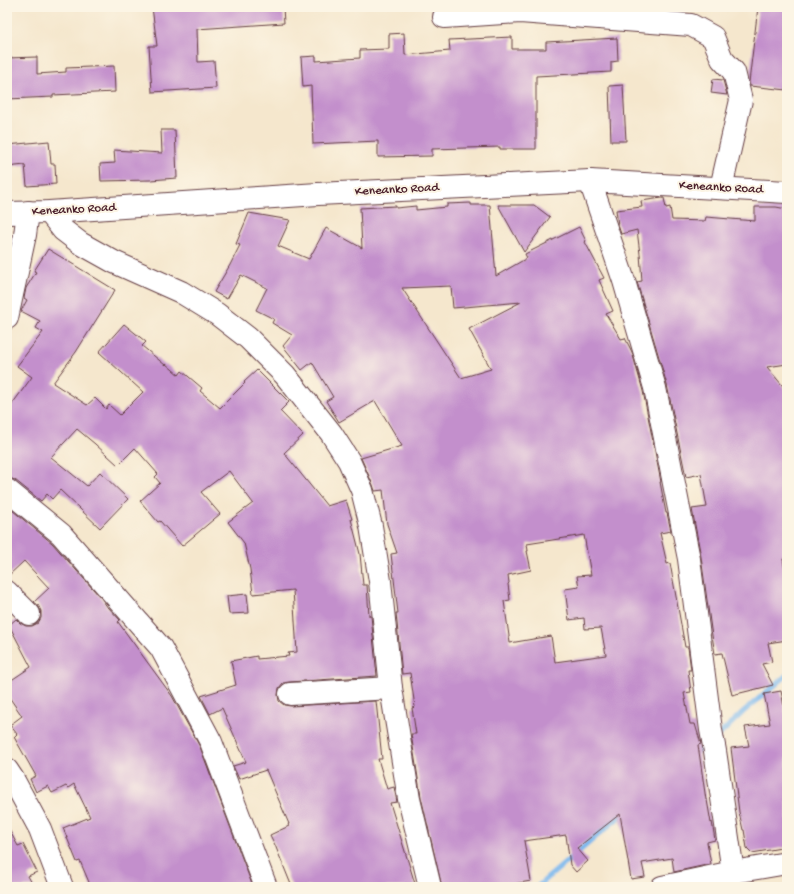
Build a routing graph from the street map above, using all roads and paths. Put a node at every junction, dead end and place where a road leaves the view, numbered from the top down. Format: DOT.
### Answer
graph roads {
  1 [pos="444,17"];
  2 [pos="590,181"];
  3 [pos="721,188"];
  4 [pos="787,192"];
  5 [pos="28,212"];
  6 [pos="7,318"];
  7 [pos="7,490"];
  8 [pos="7,592"];
  9 [pos="29,614"];
  10 [pos="391,688"];
  11 [pos="290,694"];
  12 [pos="7,770"];
  13 [pos="787,863"];
  14 [pos="733,872"];
  15 [pos="62,887"];
  16 [pos="266,887"];
  17 [pos="430,887"];
  18 [pos="662,887"];
  1 -- 3 [label="street"];
  2 -- 3 [label="street, Keneanko Road"];
  2 -- 5 [label="street, Keneanko Road"];
  2 -- 14 [label="street"];
  3 -- 4 [label="street, Keneanko Road"];
  5 -- 6 [label="street"];
  5 -- 10 [label="street"];
  7 -- 16 [label="street"];
  8 -- 9 [label="street"];
  10 -- 11 [label="street"];
  10 -- 17 [label="street"];
  12 -- 15 [label="street"];
  13 -- 14 [label="street"];
  14 -- 18 [label="street"];
}
